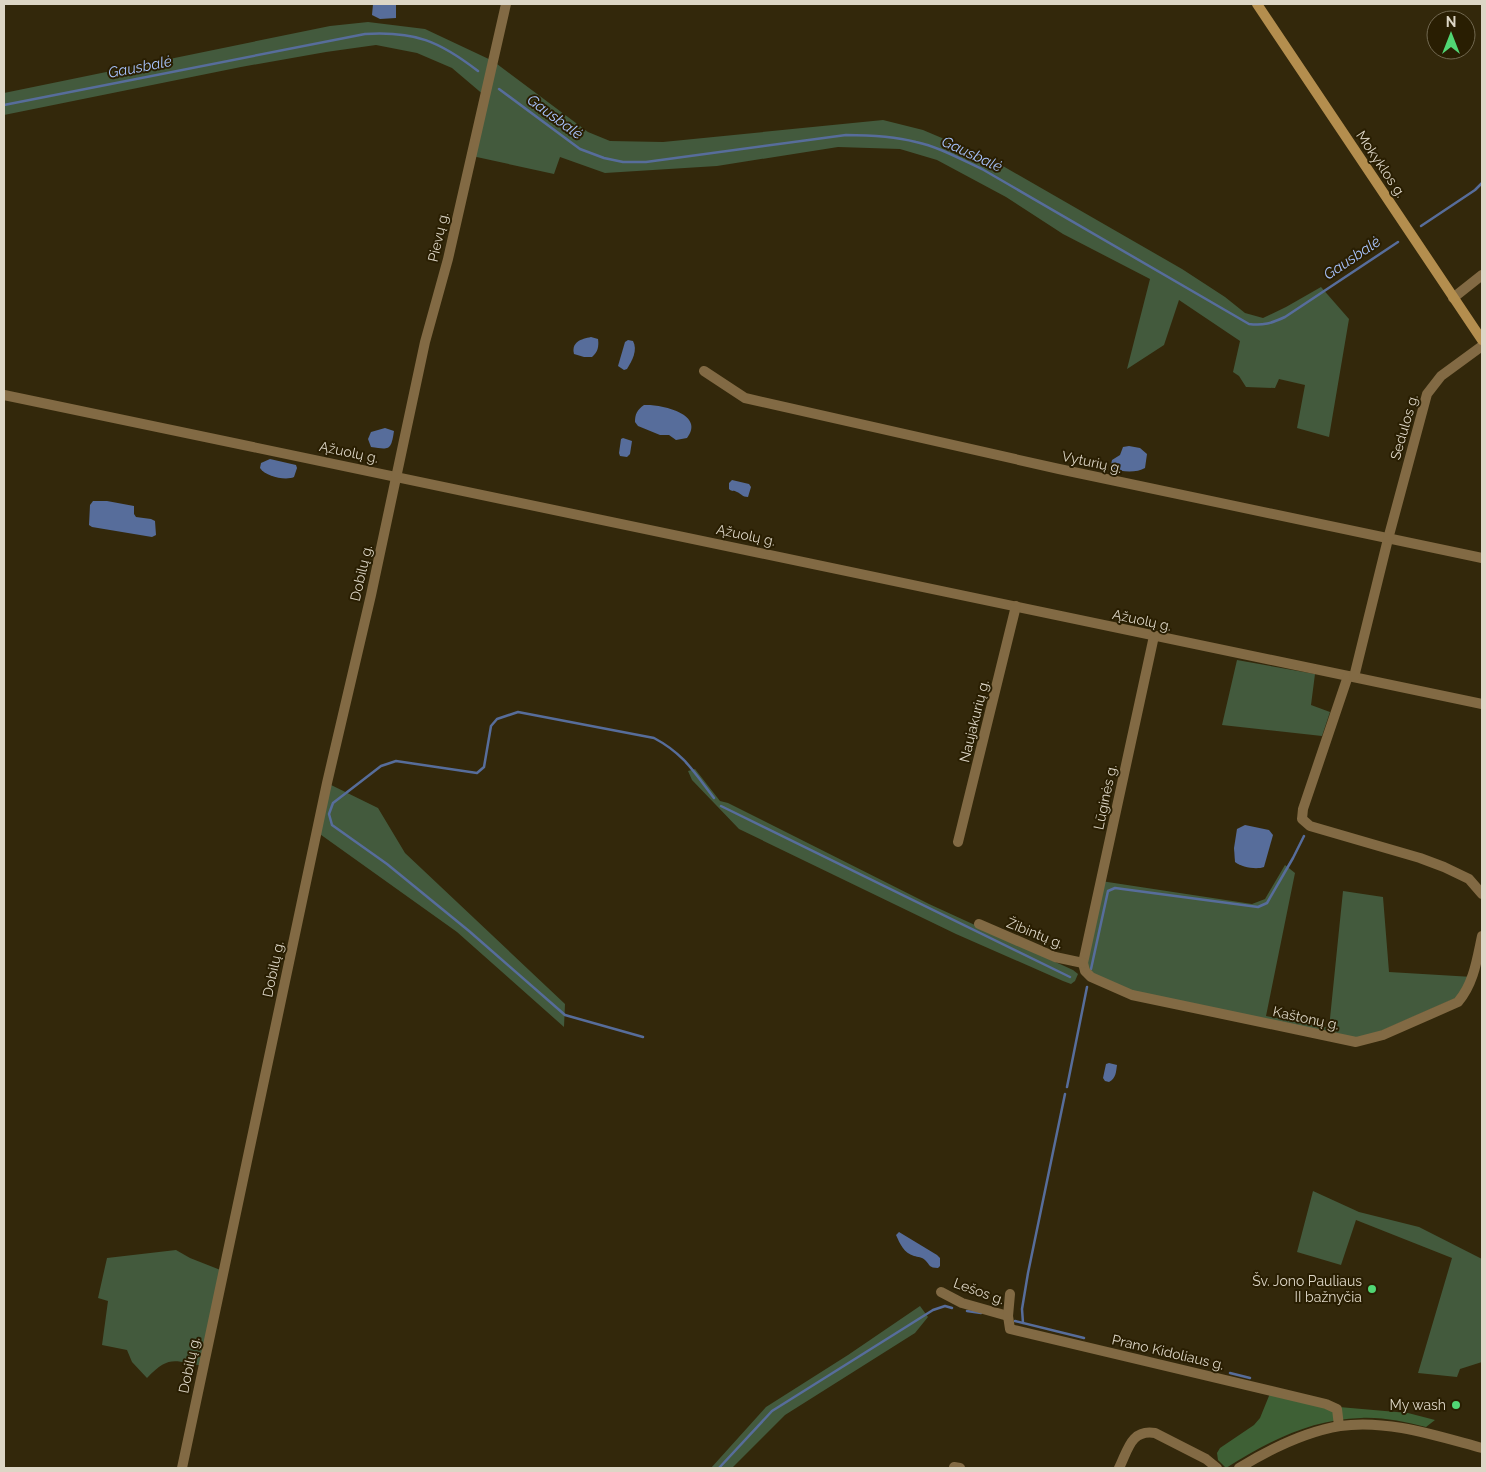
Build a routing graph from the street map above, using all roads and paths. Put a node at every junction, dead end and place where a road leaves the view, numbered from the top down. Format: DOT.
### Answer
graph roads {
  1 [pos="506,4"];
  2 [pos="1257,4"];
  3 [pos="1482,275"];
  4 [pos="1453,298"];
  5 [pos="1482,339"];
  6 [pos="704,372"];
  7 [pos="4,395"];
  8 [pos="397,476"];
  9 [pos="1388,539"];
  10 [pos="1482,558"];
  11 [pos="1016,606"];
  12 [pos="1154,636"];
  13 [pos="1351,676"];
  14 [pos="1482,704"];
  15 [pos="958,842"];
  16 [pos="1482,894"];
  17 [pos="979,924"];
  18 [pos="1482,936"];
  19 [pos="1083,963"];
  20 [pos="941,1292"];
  21 [pos="1010,1294"];
  22 [pos="1008,1316"];
  23 [pos="1339,1426"];
  24 [pos="1482,1448"];
  25 [pos="182,1468"];
  26 [pos="1119,1468"];
  27 [pos="1217,1468"];
  28 [pos="1239,1468"];
  1 -- 8 [label="street, Pievų g."];
  2 -- 4 [label="main road, Mokyklos g."];
  3 -- 4 [label="street"];
  4 -- 5 [label="main road, Mokyklos g."];
  5 -- 9 [label="street, Sedulos g."];
  6 -- 9 [label="street, Vyturių g."];
  7 -- 8 [label="street, Ąžuolų g."];
  8 -- 11 [label="street, Ąžuolų g."];
  8 -- 25 [label="street, Dobilų g."];
  9 -- 10 [label="street, Vyturių g."];
  9 -- 13 [label="street, Sedulos g."];
  11 -- 12 [label="street, Ąžuolų g."];
  11 -- 15 [label="street, Naujakurių g."];
  12 -- 13 [label="street, Ąžuolų g."];
  12 -- 19 [label="street, Lūginės g."];
  13 -- 14 [label="street, Ąžuolų g."];
  13 -- 16 [label="street"];
  17 -- 19 [label="street, Žibintų g."];
  18 -- 19 [label="street, Kaštonų g."];
  20 -- 22 [label="street, Lešos g."];
  21 -- 22 [label="street"];
  22 -- 23 [label="street, Prano Kidoliaus g."];
  23 -- 24 [label="street"];
  23 -- 28 [label="street"];
  26 -- 27 [label="street"];
}
